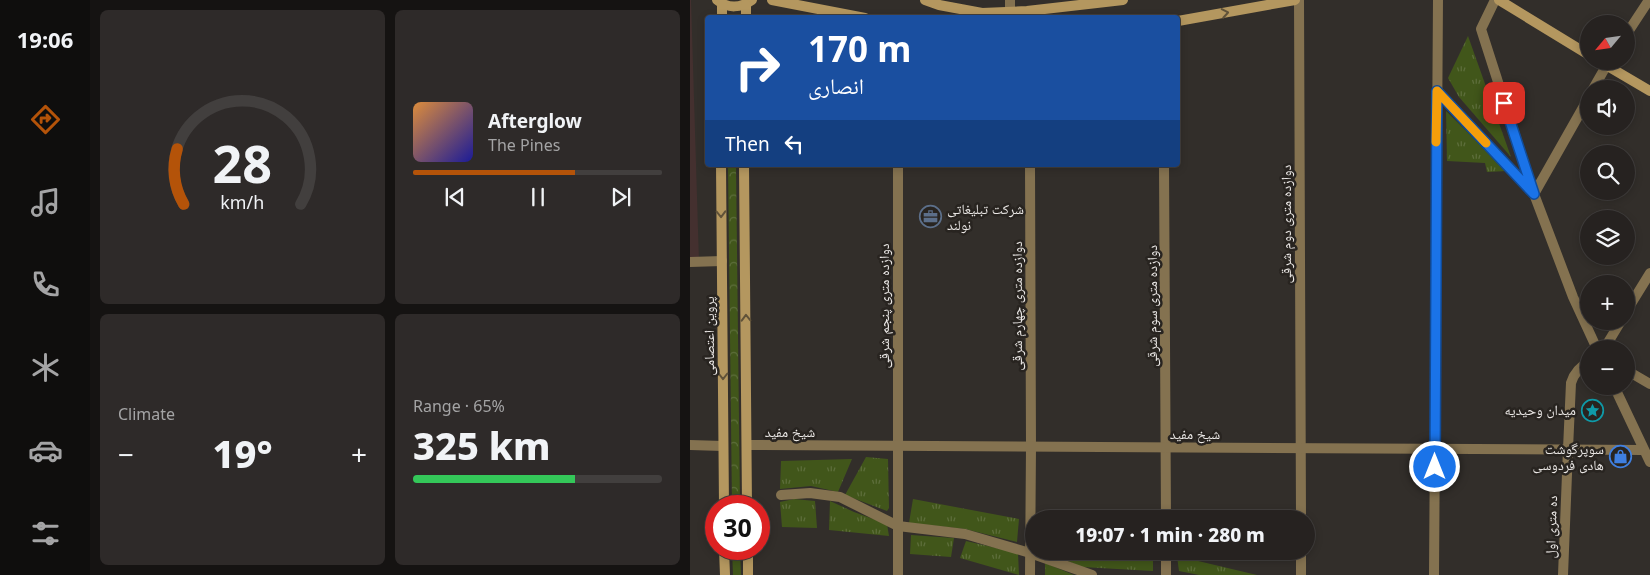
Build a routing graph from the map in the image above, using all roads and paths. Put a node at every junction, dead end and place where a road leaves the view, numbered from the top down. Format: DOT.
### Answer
graph roads {
  1 [pos="772,0"];
  2 [pos="925,0"];
  3 [pos="1010,0"];
  4 [pos="1123,0"];
  5 [pos="1297,0"];
  6 [pos="1438,0"];
  7 [pos="1495,0"];
  8 [pos="1499,0"];
  9 [pos="1649,0"];
  10 [pos="720,2"];
  11 [pos="749,2"];
  12 [pos="795,3"];
  13 [pos="1010,12"];
  14 [pos="722,15"];
  15 [pos="747,15"];
  16 [pos="851,15"];
  17 [pos="1180,21"];
  18 [pos="1635,21"];
  19 [pos="1580,50"];
  20 [pos="1616,70"];
  21 [pos="1437,91"];
  22 [pos="1650,91"];
  23 [pos="1580,113"];
  24 [pos="721,167"];
  25 [pos="744,167"];
  26 [pos="898,167"];
  27 [pos="1030,167"];
  28 [pos="1164,167"];
  29 [pos="1534,194"];
  30 [pos="722,261"];
  31 [pos="690,262"];
  32 [pos="1650,273"];
  33 [pos="1635,297"];
  34 [pos="1593,340"];
  35 [pos="1580,367"];
  36 [pos="1635,375"];
  37 [pos="1650,384"];
  38 [pos="1618,395"];
  39 [pos="690,445"];
  40 [pos="747,445"];
  41 [pos="723,446"];
  42 [pos="898,446"];
  43 [pos="1031,447"];
  44 [pos="1166,447"];
  45 [pos="1302,448"];
  46 [pos="1435,449"];
  47 [pos="1568,449"];
  48 [pos="1643,450"];
  49 [pos="1650,462"];
  50 [pos="724,495"];
  51 [pos="747,495"];
  52 [pos="781,495"];
  53 [pos="1030,510"];
  54 [pos="1166,510"];
  55 [pos="1301,510"];
  56 [pos="898,526"];
  57 [pos="1025,552"];
  58 [pos="724,560"];
  59 [pos="748,560"];
  60 [pos="1030,560"];
  61 [pos="1050,560"];
  62 [pos="1166,560"];
  63 [pos="1301,560"];
  64 [pos="724,575"];
  65 [pos="748,575"];
  66 [pos="898,575"];
  67 [pos="1030,575"];
  68 [pos="1092,575"];
  69 [pos="1166,575"];
  70 [pos="1301,575"];
  71 [pos="1434,575"];
  72 [pos="1563,575"];
  1 -- 12 [label="main road"];
  2 -- 13 [label="main road"];
  3 -- 13 [label="street"];
  4 -- 13 [label="main road"];
  17 -- 5 [label="main road, one-way"];
  5 -- 45 [label="street, دوازده متری دوم شرقی"];
  6 -- 21 [label="street"];
  7 -- 29 [label="street"];
  8 -- 19 [label="main road"];
  9 -- 18 [label="street"];
  10 -- 11 [label="main road"];
  10 -- 14 [label="main road"];
  11 -- 15 [label="main road"];
  12 -- 16 [label="main road"];
  20 -- 22 [label="main road"];
  21 -- 29 [label="street"];
  21 -- 46 [label="street"];
  23 -- 29 [label="street"];
  24 -- 30 [label="main road, پروین اعتصامی, one-way"];
  40 -- 25 [label="main road, one-way"];
  26 -- 42 [label="street, دوازده متری پنجم شرقی"];
  27 -- 43 [label="street, دوازده متری چهارم شرقی"];
  28 -- 44 [label="street, دوازده متری سوم شرقی"];
  29 -- 34 [label="street"];
  30 -- 31 [label="street"];
  30 -- 41 [label="main road, پروین اعتصامی, one-way"];
  32 -- 33 [label="street"];
  35 -- 47 [label="street, ده متری اول"];
  36 -- 37 [label="street"];
  38 -- 48 [label="street"];
  39 -- 41 [label="street"];
  40 -- 42 [label="street, شیخ مفید"];
  40 -- 51 [label="main road"];
  41 -- 50 [label="main road, پروین اعتصامی"];
  42 -- 43 [label="street, شیخ مفید"];
  42 -- 56 [label="street, دوازده متری پنجم شرقی"];
  43 -- 44 [label="street, شیخ مفید"];
  43 -- 53 [label="street, دوازده متری چهارم شرقی"];
  44 -- 45 [label="street, شیخ مفید"];
  44 -- 54 [label="street, دوازده متری سوم شرقی"];
  45 -- 46 [label="street, شیخ مفید"];
  45 -- 55 [label="street, دوازده متری دوم شرقی"];
  46 -- 47 [label="street, شیخ مفید"];
  46 -- 71 [label="street"];
  47 -- 48 [label="street, شیخ مفید"];
  47 -- 72 [label="street, ده متری اول"];
  48 -- 49 [label="street"];
  52 -- 56 [label="street"];
  56 -- 57 [label="street"];
  56 -- 66 [label="street, دوازده متری پنجم شرقی"];
  58 -- 64 [label="main road"];
  59 -- 65 [label="main road"];
  60 -- 67 [label="street, دوازده متری چهارم شرقی"];
  61 -- 68 [label="street"];
  62 -- 69 [label="street"];
  63 -- 70 [label="street"];
}
